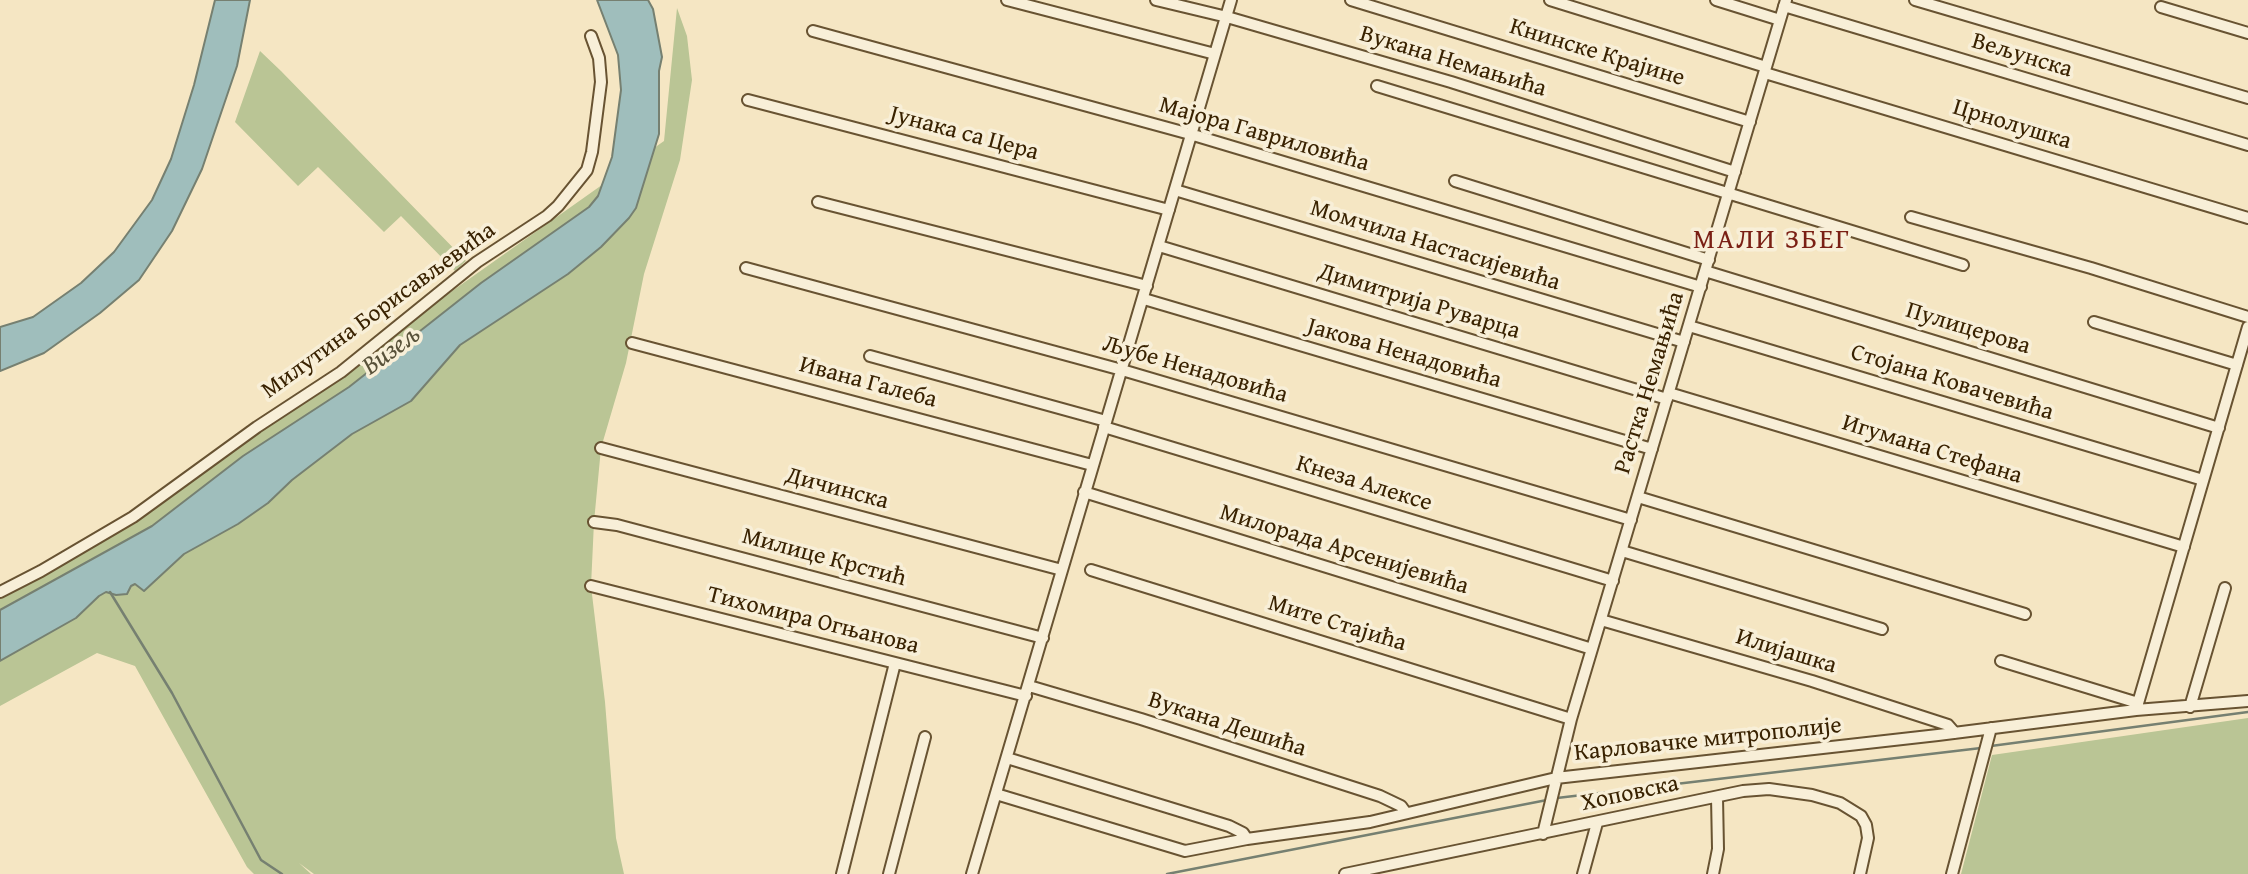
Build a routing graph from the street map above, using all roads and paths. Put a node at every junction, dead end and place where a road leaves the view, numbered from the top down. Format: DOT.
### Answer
graph roads {
  1 [pos="1007,0"];
  2 [pos="1156,0"];
  3 [pos="1231,0"];
  4 [pos="1351,0"];
  5 [pos="1550,0"];
  6 [pos="1716,0"];
  7 [pos="1915,0"];
  8 [pos="1785,3"];
  9 [pos="2161,7"];
  10 [pos="1227,17"];
  11 [pos="1780,20"];
  12 [pos="813,31"];
  13 [pos="2248,33"];
  14 [pos="591,36"];
  15 [pos="1215,54"];
  16 [pos="1765,70"];
  17 [pos="1377,86"];
  18 [pos="2248,97"];
  19 [pos="748,100"];
  20 [pos="1750,122"];
  21 [pos="1191,134"];
  22 [pos="2248,145"];
  23 [pos="1735,172"];
  24 [pos="1455,181"];
  25 [pos="1175,190"];
  26 [pos="1728,194"];
  27 [pos="818,202"];
  28 [pos="1169,210"];
  29 [pos="1911,217"];
  30 [pos="2248,218"];
  31 [pos="1159,246"];
  32 [pos="1963,265"];
  33 [pos="1707,266"];
  34 [pos="746,268"];
  35 [pos="1147,286"];
  36 [pos="1701,286"];
  37 [pos="1144,299"];
  38 [pos="2248,317"];
  39 [pos="2094,322"];
  40 [pos="1689,326"];
  41 [pos="2248,327"];
  42 [pos="1684,342"];
  43 [pos="632,343"];
  44 [pos="870,356"];
  45 [pos="2237,365"];
  46 [pos="1122,370"];
  47 [pos="1668,396"];
  48 [pos="1105,424"];
  49 [pos="2218,428"];
  50 [pos="601,448"];
  51 [pos="1652,449"];
  52 [pos="1092,465"];
  53 [pos="2203,480"];
  54 [pos="1084,492"];
  55 [pos="1638,497"];
  56 [pos="1631,520"];
  57 [pos="594,522"];
  58 [pos="2183,547"];
  59 [pos="1622,551"];
  60 [pos="1062,570"];
  61 [pos="1091,570"];
  62 [pos="1612,581"];
  63 [pos="591,586"];
  64 [pos="2225,588"];
  65 [pos="0,592"];
  66 [pos="2025,614"];
  67 [pos="1601,620"];
  68 [pos="1882,629"];
  69 [pos="1042,638"];
  70 [pos="1592,649"];
  71 [pos="2001,661"];
  72 [pos="895,663"];
  73 [pos="1027,691"];
  74 [pos="2248,701"];
  75 [pos="2137,706"];
  76 [pos="2190,707"];
  77 [pos="1571,719"];
  78 [pos="1991,728"];
  79 [pos="1955,733"];
  80 [pos="925,737"];
  81 [pos="1007,758"];
  82 [pos="1556,778"];
  83 [pos="996,794"];
  84 [pos="1717,797"];
  85 [pos="1406,813"];
  86 [pos="1597,823"];
  87 [pos="1544,829"];
  88 [pos="1247,839"];
  89 [pos="1367,872"];
  90 [pos="842,874"];
  91 [pos="889,874"];
  92 [pos="972,874"];
  93 [pos="1345,874"];
  94 [pos="1583,874"];
  95 [pos="1713,874"];
  96 [pos="1860,874"];
  97 [pos="1952,874"];
  1 -- 15 [label="street"];
  2 -- 10 [label="street, Вукана Немањића"];
  3 -- 10 [label="street"];
  4 -- 20 [label="street, Книнске Крајине"];
  5 -- 16 [label="street, Црнолушка"];
  6 -- 11 [label="street"];
  7 -- 18 [label="street"];
  8 -- 11 [label="street, Растка Немањића"];
  8 -- 22 [label="street, Вељунска"];
  9 -- 13 [label="street"];
  10 -- 15 [label="street"];
  10 -- 23 [label="street, Вукана Немањића"];
  11 -- 16 [label="street, Растка Немањића"];
  12 -- 21 [label="street, Мајора Гавриловића"];
  14 -- 65 [label="street, Милутина Борисављевића"];
  15 -- 21 [label="street"];
  16 -- 20 [label="street, Растка Немањића"];
  16 -- 30 [label="street, Црнолушка"];
  17 -- 26 [label="street"];
  19 -- 28 [label="street, Јунака са Цера"];
  20 -- 23 [label="street, Растка Немањића"];
  21 -- 25 [label="street"];
  21 -- 36 [label="street, Мајора Гавриловића"];
  23 -- 26 [label="street, Растка Немањића"];
  24 -- 33 [label="street, Пулицерова"];
  25 -- 28 [label="street"];
  25 -- 42 [label="street, Момчила Настасијевића"];
  26 -- 32 [label="street"];
  26 -- 33 [label="street, Растка Немањића"];
  27 -- 35 [label="street"];
  28 -- 31 [label="street"];
  29 -- 38 [label="street"];
  31 -- 35 [label="street"];
  31 -- 47 [label="street, Димитрија Руварца"];
  33 -- 36 [label="street, Растка Немањића"];
  33 -- 49 [label="street, Пулицерова"];
  34 -- 46 [label="street, Љубе Ненадовића"];
  35 -- 37 [label="street"];
  36 -- 40 [label="street, Растка Немањића"];
  37 -- 46 [label="street"];
  37 -- 51 [label="street, Јакова Ненадовића"];
  39 -- 45 [label="street"];
  40 -- 42 [label="street, Растка Немањића"];
  40 -- 53 [label="street, Стојана Ковачевића"];
  41 -- 45 [label="street"];
  42 -- 47 [label="street, Растка Немањића"];
  43 -- 52 [label="street, Ивана Галеба"];
  44 -- 48 [label="street"];
  45 -- 49 [label="street"];
  46 -- 48 [label="street"];
  46 -- 56 [label="street, Љубе Ненадовића"];
  47 -- 51 [label="street, Растка Немањића"];
  47 -- 58 [label="street, Игумана Стефана"];
  48 -- 52 [label="street"];
  48 -- 62 [label="street, Кнеза Алексе"];
  49 -- 53 [label="street"];
  50 -- 60 [label="street, Дичинска"];
  51 -- 55 [label="street, Растка Немањића"];
  52 -- 54 [label="street"];
  53 -- 58 [label="street"];
  54 -- 60 [label="street"];
  54 -- 70 [label="street, Милорада Арсенијевића"];
  55 -- 56 [label="street, Растка Немањића"];
  55 -- 66 [label="street"];
  56 -- 59 [label="street, Растка Немањића"];
  57 -- 69 [label="street, Милице Крстић"];
  58 -- 75 [label="street"];
  59 -- 62 [label="street, Растка Немањића"];
  59 -- 68 [label="street"];
  60 -- 69 [label="street"];
  61 -- 77 [label="street, Мите Стајића"];
  62 -- 67 [label="street, Растка Немањића"];
  63 -- 72 [label="street, Тихомира Огњанова"];
  64 -- 76 [label="street"];
  67 -- 70 [label="street, Растка Немањића"];
  67 -- 79 [label="street, Илијашка"];
  69 -- 73 [label="street"];
  70 -- 77 [label="street, Растка Немањића"];
  71 -- 75 [label="street"];
  72 -- 73 [label="street, Тихомира Огњанова"];
  72 -- 90 [label="street"];
  73 -- 81 [label="street"];
  73 -- 85 [label="street, Вукана Дешића"];
  74 -- 76 [label="street, Карловачке митрополије"];
  75 -- 76 [label="street, Карловачке митрополије"];
  75 -- 78 [label="street, Карловачке митрополије"];
  77 -- 82 [label="street, Растка Немањића"];
  78 -- 79 [label="street, Карловачке митрополије"];
  78 -- 97 [label="street"];
  79 -- 82 [label="street, Карловачке митрополије"];
  80 -- 91 [label="street"];
  81 -- 83 [label="street"];
  81 -- 88 [label="street"];
  82 -- 85 [label="street, Карловачке митрополије"];
  82 -- 87 [label="street, Растка Немањића"];
  83 -- 88 [label="street, Карловачке митрополије"];
  83 -- 92 [label="street"];
  84 -- 86 [label="street, Хоповска"];
  84 -- 95 [label="street"];
  84 -- 96 [label="street, Хоповска"];
  85 -- 88 [label="street, Карловачке митрополије"];
  86 -- 87 [label="street, Хоповска"];
  86 -- 94 [label="street"];
  87 -- 89 [label="street, Хоповска"];
  89 -- 93 [label="street, Хоповска"];
}
